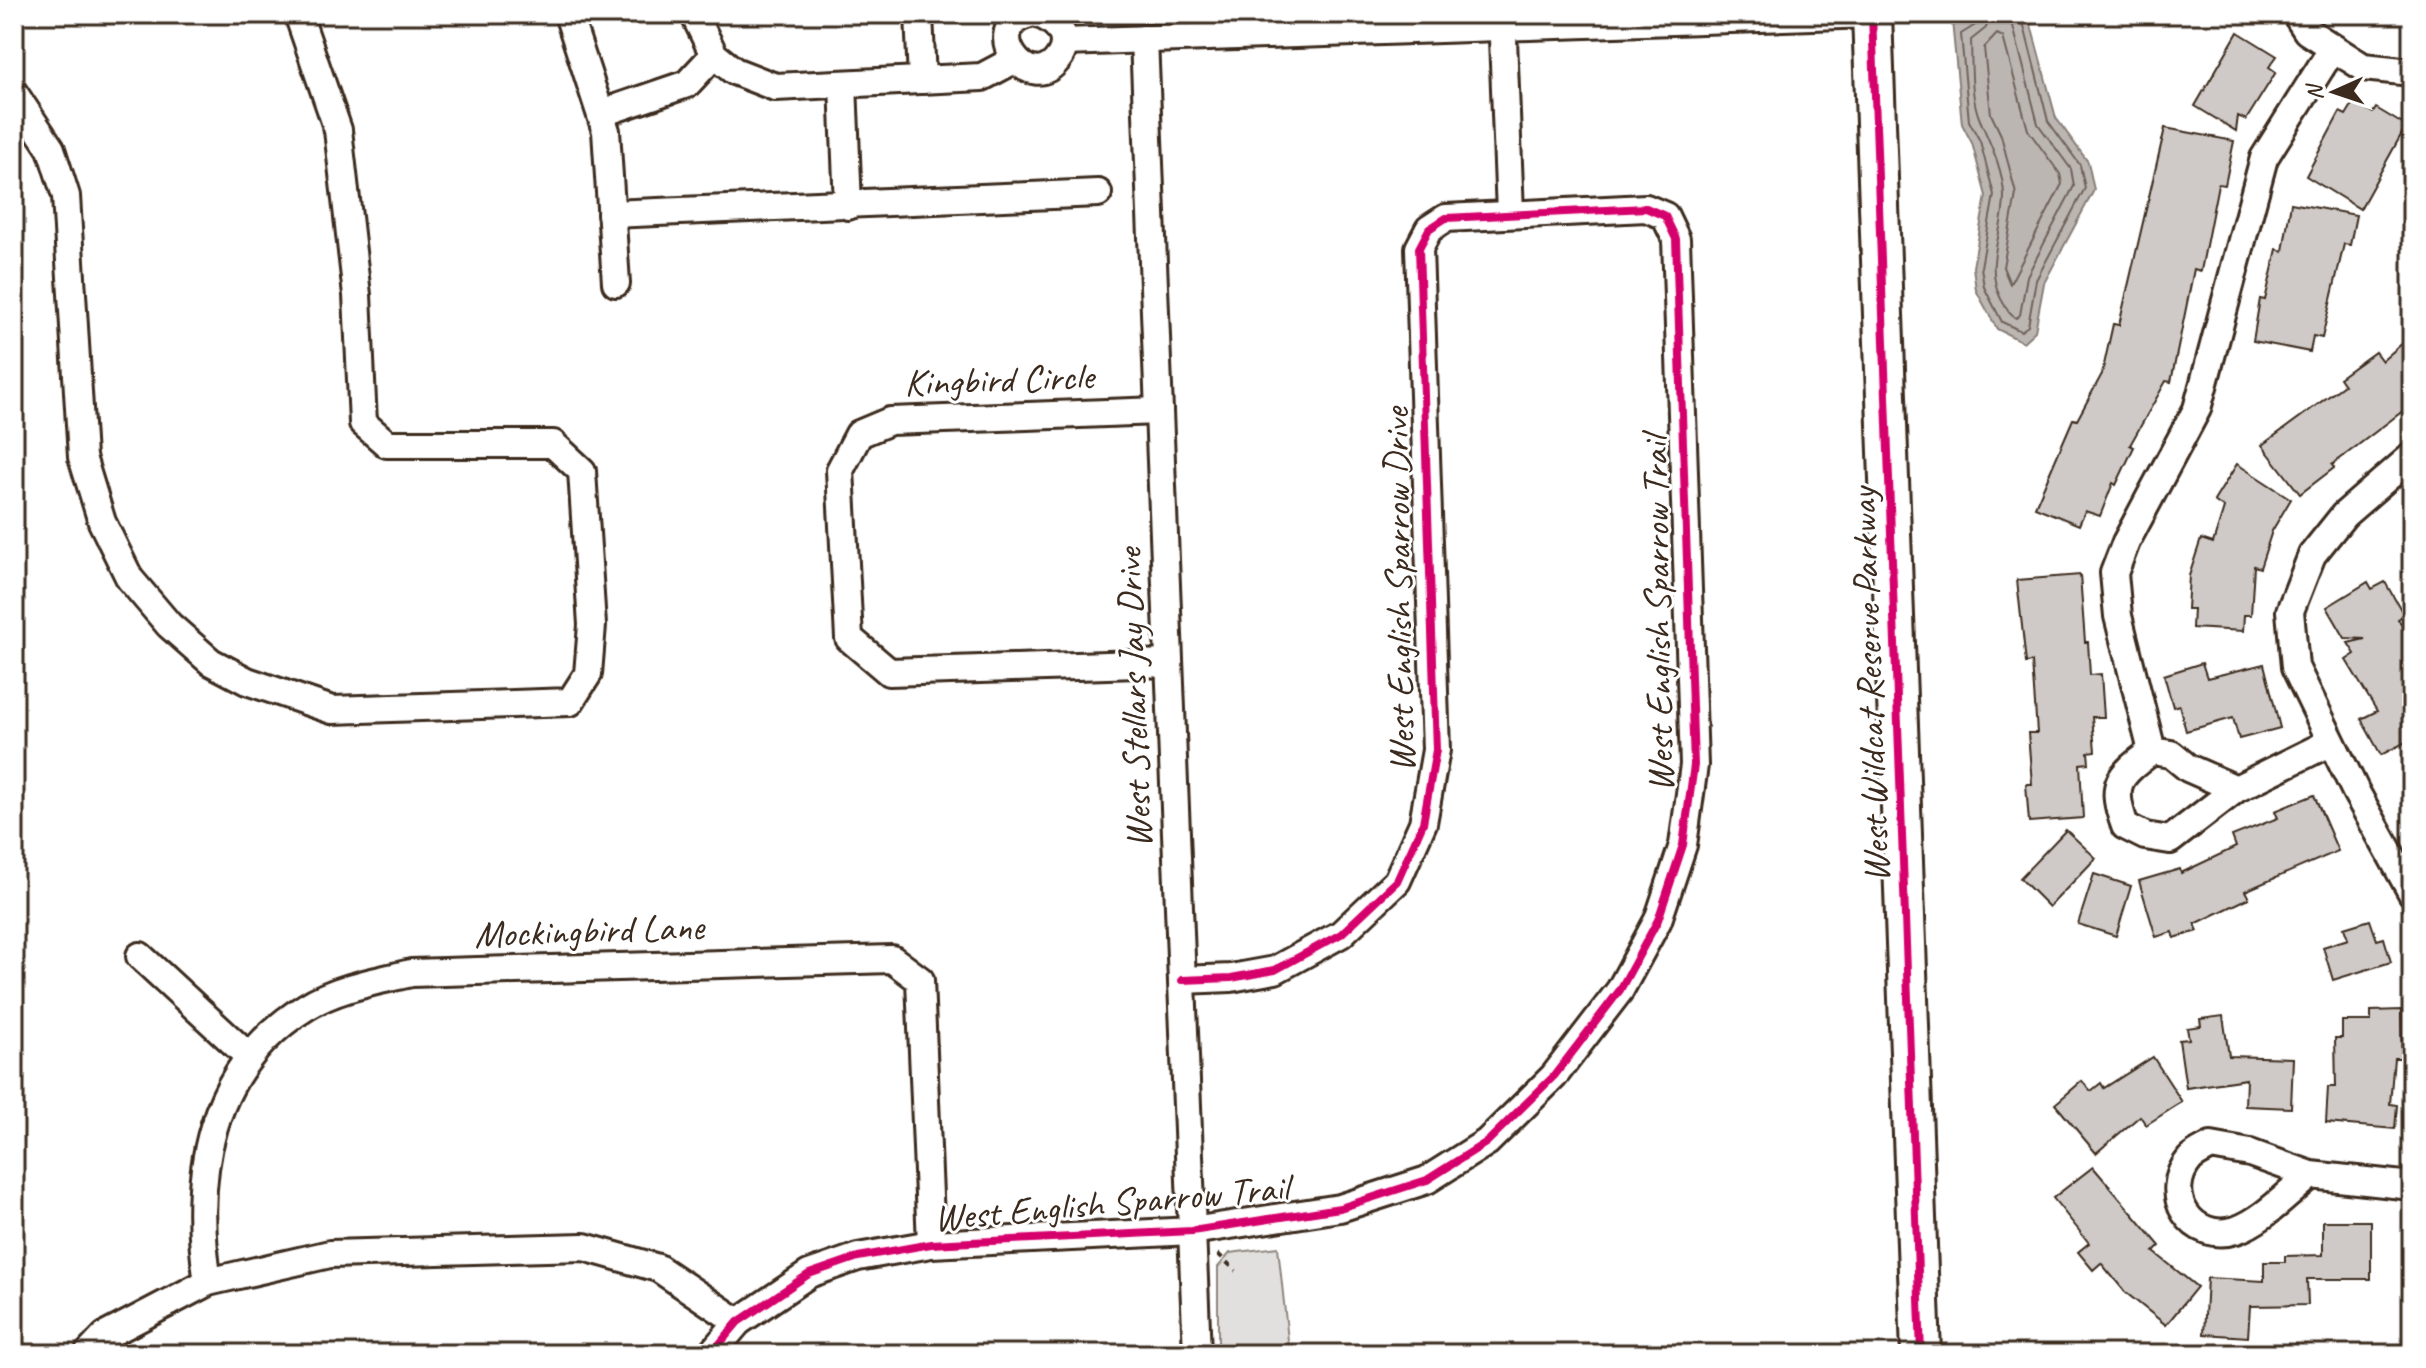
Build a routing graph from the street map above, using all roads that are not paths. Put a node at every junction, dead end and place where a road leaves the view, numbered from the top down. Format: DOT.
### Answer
graph roads {
  1 [pos="298,14"];
  2 [pos="568,14"];
  3 [pos="694,14"];
  4 [pos="919,14"];
  5 [pos="1030,14"];
  6 [pos="1038,14"];
  7 [pos="1872,14"];
  8 [pos="2296,14"];
  9 [pos="1502,20"];
  10 [pos="1144,39"];
  11 [pos="1064,42"];
  12 [pos="2333,48"];
  13 [pos="714,55"];
  14 [pos="1014,60"];
  15 [pos="2412,72"];
  16 [pos="922,80"];
  17 [pos="843,84"];
  18 [pos="14,93"];
  19 [pos="602,113"];
  20 [pos="1098,193"];
  21 [pos="848,206"];
  22 [pos="1510,213"];
  23 [pos="611,214"];
  24 [pos="616,283"];
  25 [pos="1159,411"];
  26 [pos="2412,456"];
  27 [pos="1169,663"];
  28 [pos="2331,742"];
  29 [pos="2152,751"];
  30 [pos="2236,789"];
  31 [pos="2412,893"];
  32 [pos="140,956"];
  33 [pos="1182,980"];
  34 [pos="247,1055"];
  35 [pos="2311,1175"];
  36 [pos="2412,1186"];
  37 [pos="1192,1231"];
  38 [pos="931,1244"];
  39 [pos="208,1282"];
  40 [pos="738,1322"];
  41 [pos="88,1354"];
  42 [pos="711,1354"];
  43 [pos="1197,1354"];
  44 [pos="1921,1354"];
  1 -- 18 [label="street"];
  2 -- 19 [label="street"];
  3 -- 13 [label="street"];
  4 -- 16 [label="street"];
  5 -- 14 [label="street"];
  6 -- 11 [label="street"];
  7 -- 9 [label="street"];
  7 -- 44 [label="main road, West Wildcat Reserve Parkway"];
  8 -- 12 [label="street"];
  9 -- 10 [label="street"];
  9 -- 22 [label="street"];
  10 -- 11 [label="street"];
  10 -- 25 [label="street, West Stellars Jay Drive"];
  11 -- 14 [label="street"];
  12 -- 15 [label="street"];
  12 -- 29 [label="street"];
  13 -- 17 [label="street"];
  13 -- 19 [label="street"];
  14 -- 16 [label="street"];
  16 -- 17 [label="street"];
  17 -- 21 [label="street"];
  19 -- 23 [label="street"];
  20 -- 21 [label="street"];
  21 -- 23 [label="street"];
  22 -- 33 [label="street, West English Sparrow Drive"];
  22 -- 37 [label="street, West English Sparrow Trail"];
  23 -- 24 [label="street"];
  25 -- 27 [label="street, West Stellars Jay Drive"];
  25 -- 27 [label="street, Kingbird Circle"];
  26 -- 28 [label="street"];
  27 -- 33 [label="street, West Stellars Jay Drive"];
  28 -- 30 [label="street"];
  28 -- 31 [label="street"];
  29 -- 30 [label="street"];
  29 -- 30 [label="street"];
  32 -- 34 [label="street"];
  33 -- 37 [label="street, West Stellars Jay Drive"];
  34 -- 38 [label="street, Mockingbird Lane"];
  34 -- 39 [label="street, Mockingbird Lane"];
  35 -- 35 [label="street"];
  35 -- 36 [label="street"];
  37 -- 38 [label="street, West English Sparrow Trail"];
  37 -- 43 [label="street, West Stellars Jay Drive"];
  38 -- 40 [label="street, West English Sparrow Trail"];
  39 -- 40 [label="street"];
  39 -- 41 [label="street"];
  40 -- 42 [label="street, West English Sparrow Trail"];
}
